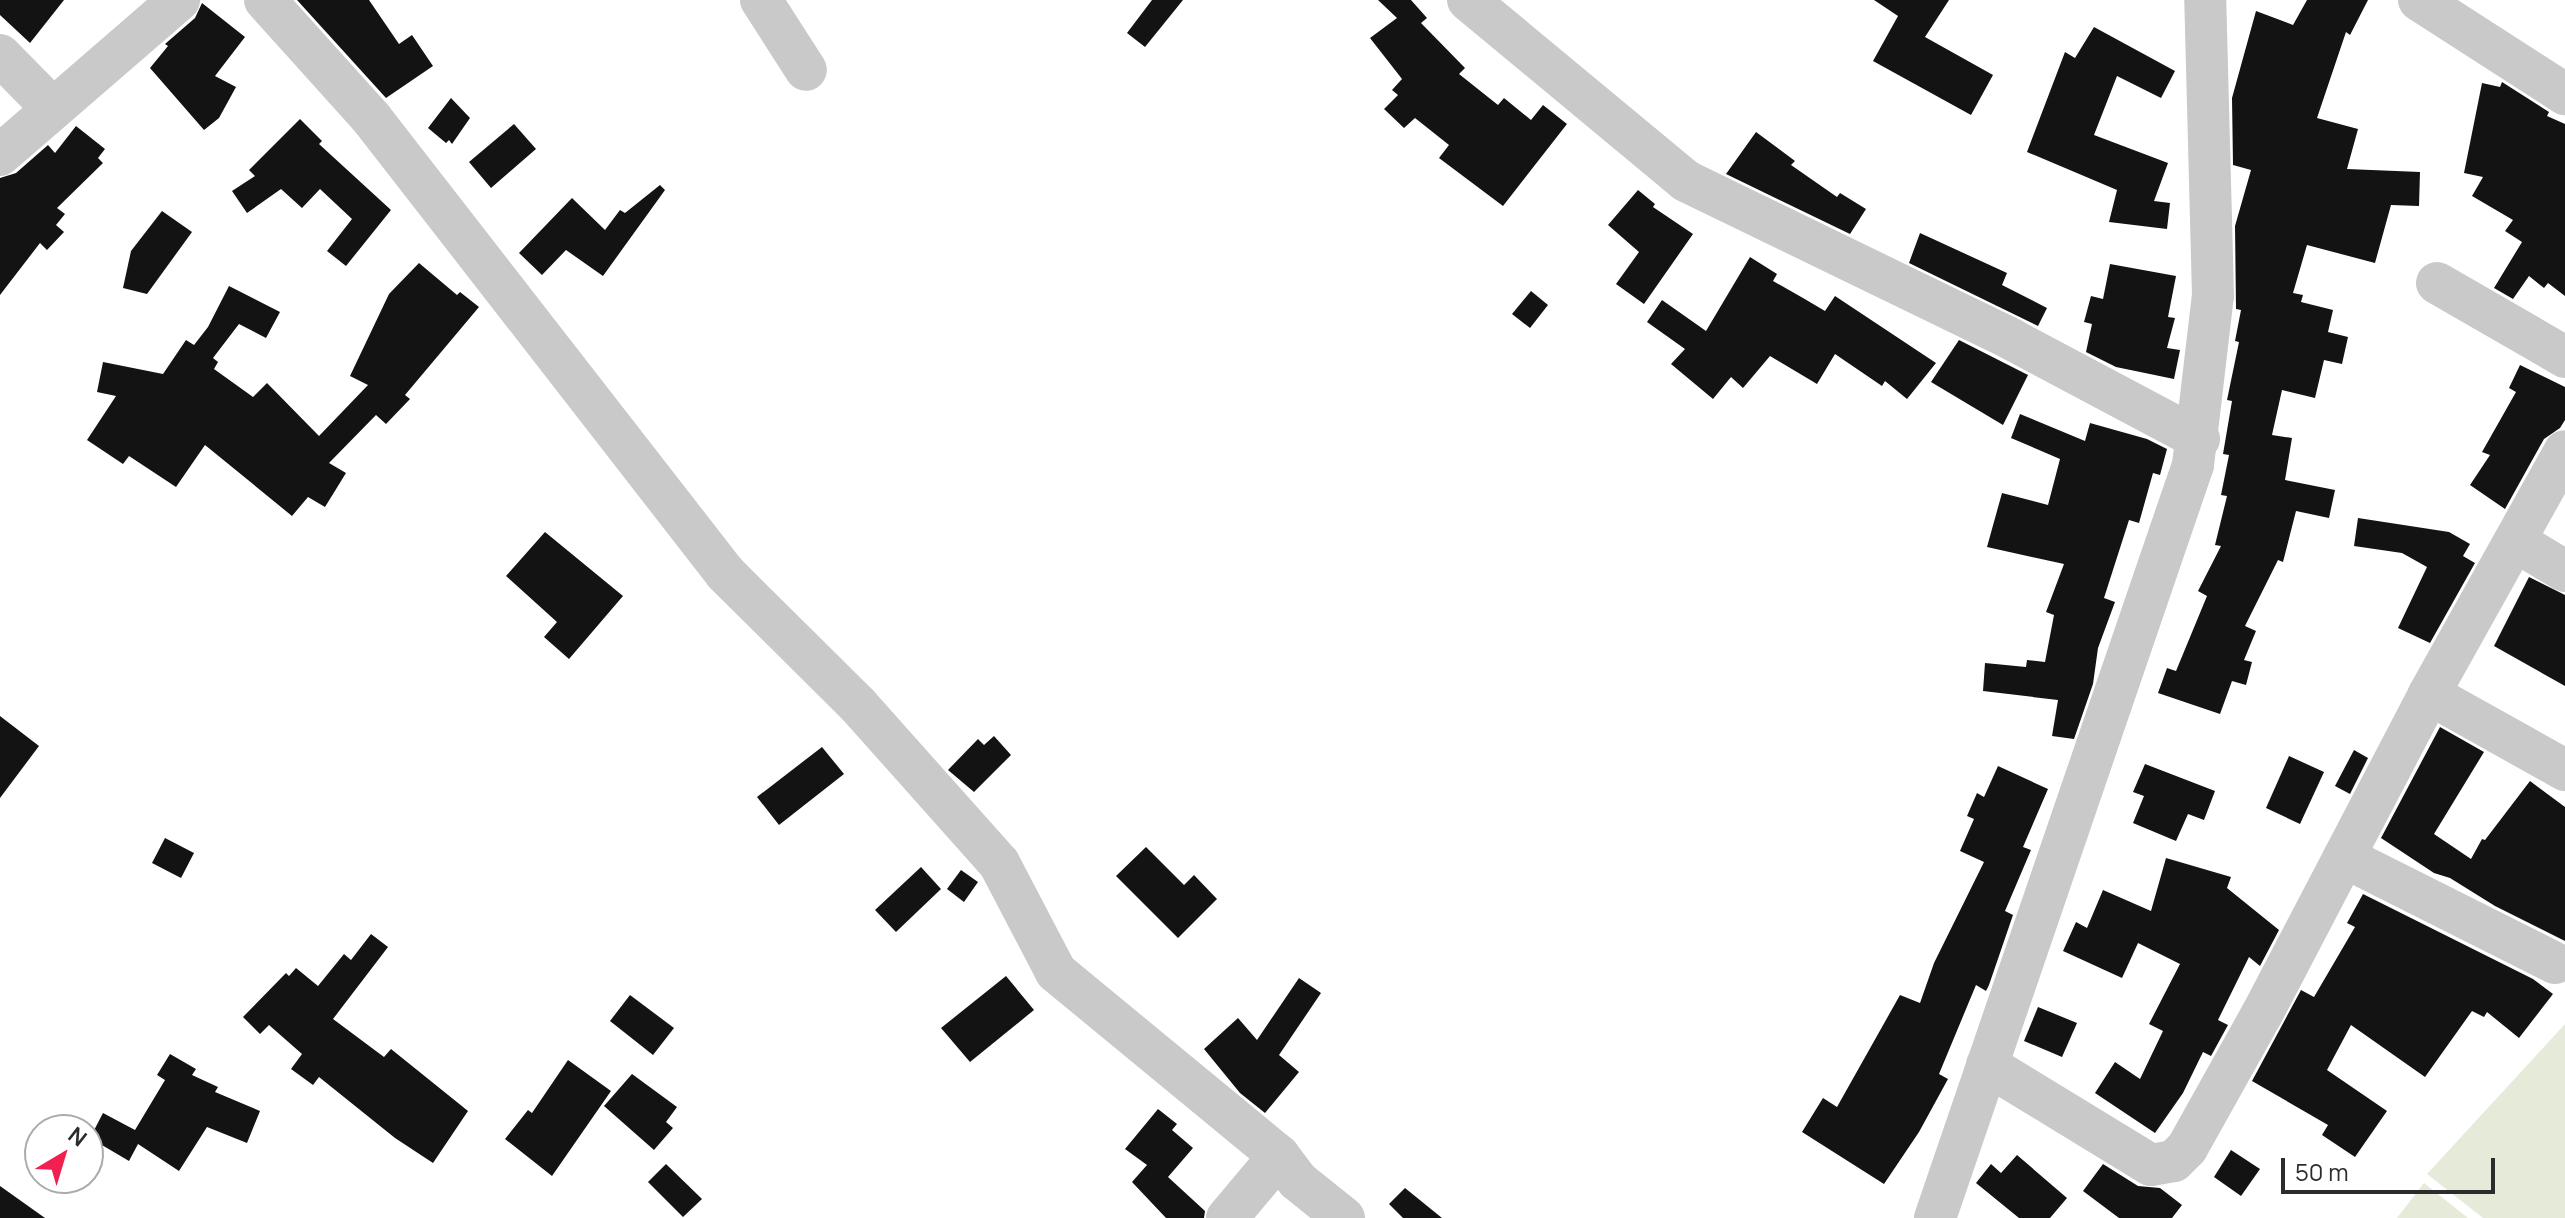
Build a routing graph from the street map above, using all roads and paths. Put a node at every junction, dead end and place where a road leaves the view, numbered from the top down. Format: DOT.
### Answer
graph roads {
  1 [pos="179,0"];
  2 [pos="265,0"];
  3 [pos="761,0"];
  4 [pos="1468,0"];
  5 [pos="2205,0"];
  6 [pos="2419,0"];
  7 [pos="0,55"];
  8 [pos="806,70"];
  9 [pos="2565,94"];
  10 [pos="52,108"];
  11 [pos="0,155"];
  12 [pos="2437,283"];
  13 [pos="2565,357"];
  14 [pos="2199,439"];
  15 [pos="2565,451"];
  16 [pos="2515,541"];
  17 [pos="2565,571"];
  18 [pos="2429,694"];
  19 [pos="2565,770"];
  20 [pos="2344,857"];
  21 [pos="2555,963"];
  22 [pos="1987,1065"];
  23 [pos="1279,1156"];
  24 [pos="1227,1218"];
  25 [pos="1344,1218"];
  26 [pos="1935,1218"];
  1 -- 10 [label="street"];
  2 -- 23 [label="street"];
  3 -- 8 [label="street"];
  4 -- 14 [label="street"];
  5 -- 14 [label="street"];
  6 -- 9 [label="street"];
  7 -- 10 [label="street"];
  10 -- 11 [label="street"];
  12 -- 13 [label="street"];
  14 -- 22 [label="street"];
  15 -- 16 [label="street"];
  16 -- 17 [label="street"];
  16 -- 18 [label="street"];
  18 -- 19 [label="street"];
  18 -- 20 [label="street"];
  20 -- 21 [label="street"];
  20 -- 22 [label="street"];
  22 -- 26 [label="street"];
  23 -- 24 [label="street"];
  23 -- 25 [label="street"];
}
